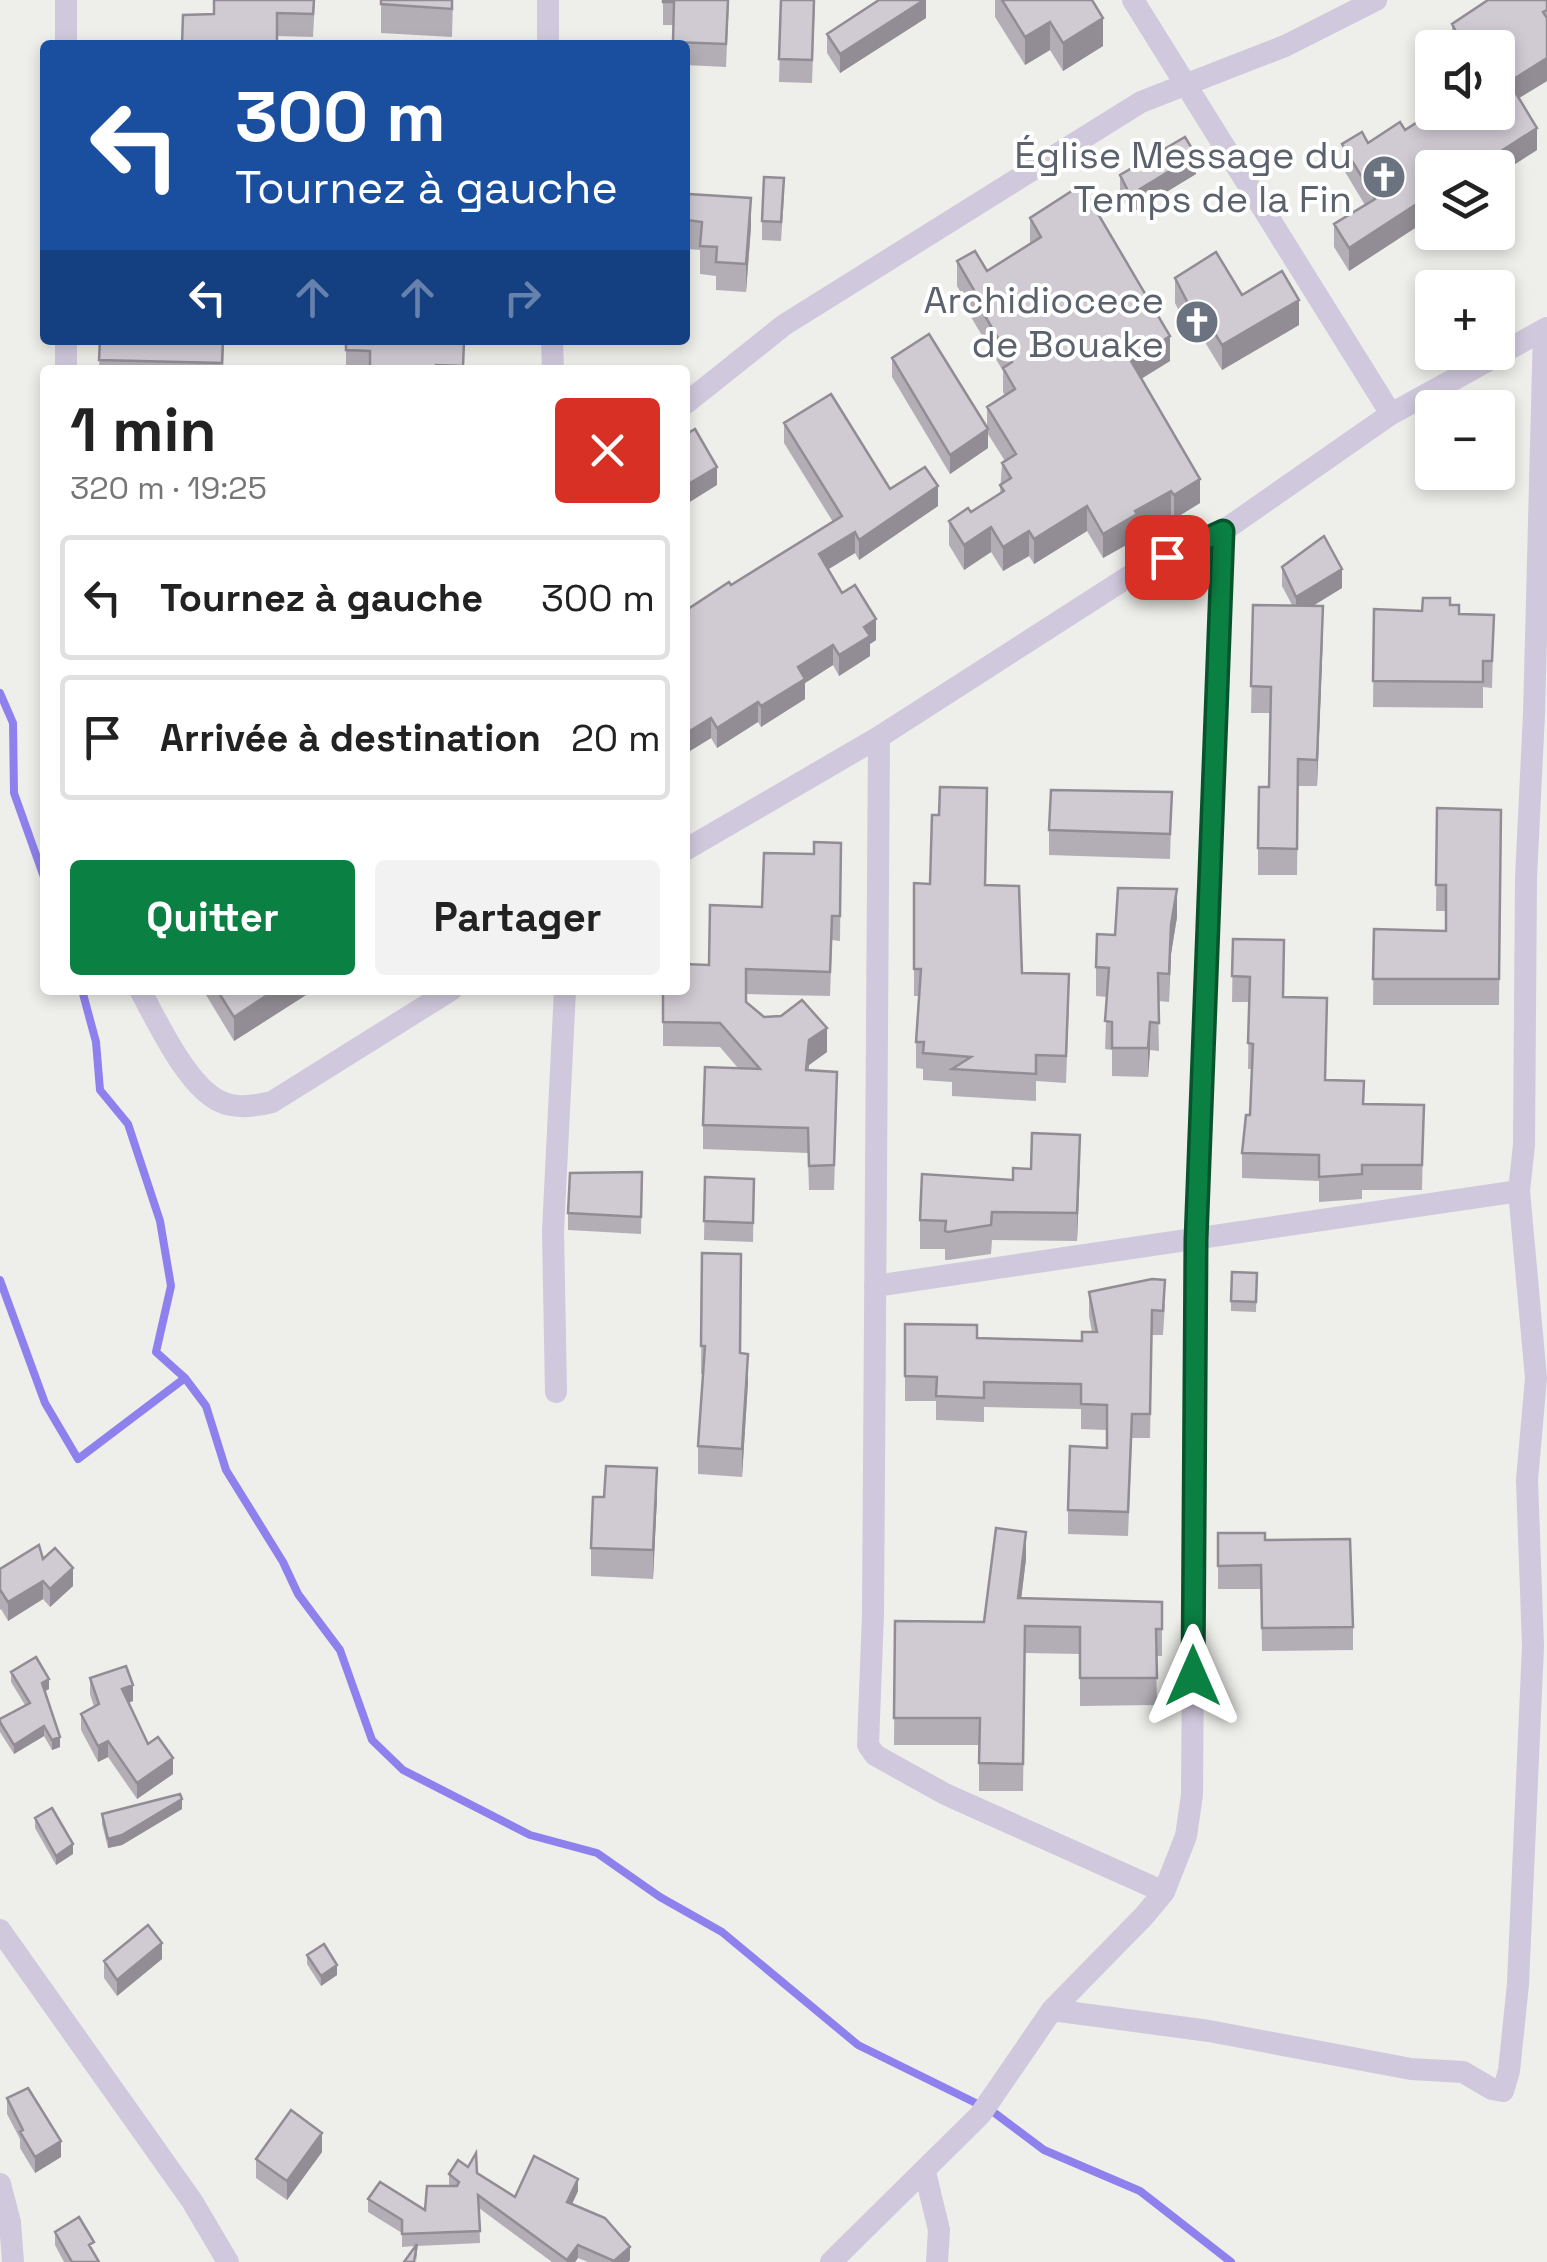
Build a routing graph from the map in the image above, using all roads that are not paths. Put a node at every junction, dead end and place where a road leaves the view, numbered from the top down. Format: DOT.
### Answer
graph roads {
  1 [pos="66,0"];
  2 [pos="548,0"];
  3 [pos="1133,0"];
  4 [pos="1376,0"];
  5 [pos="66,40"];
  6 [pos="548,40"];
  7 [pos="1186,85"];
  8 [pos="1546,329"];
  9 [pos="690,400"];
  10 [pos="1390,414"];
  11 [pos="1223,531"];
  12 [pos="879,736"];
  13 [pos="690,847"];
  14 [pos="143,995"];
  15 [pos="443,995"];
  16 [pos="564,995"];
  17 [pos="1520,1191"];
  18 [pos="1196,1240"];
  19 [pos="876,1286"];
  20 [pos="556,1392"];
  21 [pos="1164,1892"];
  22 [pos="0,1930"];
  23 [pos="1052,2010"];
  24 [pos="925,2172"];
  25 [pos="0,2184"];
  26 [pos="14,2262"];
  27 [pos="228,2262"];
  28 [pos="832,2262"];
  29 [pos="937,2262"];
  1 -- 5 [label="street"];
  2 -- 6 [label="street"];
  3 -- 7 [label="street"];
  4 -- 7 [label="street"];
  7 -- 9 [label="street"];
  7 -- 10 [label="street"];
  8 -- 10 [label="street"];
  8 -- 17 [label="street"];
  10 -- 11 [label="street"];
  11 -- 12 [label="street"];
  11 -- 18 [label="street"];
  12 -- 13 [label="street"];
  12 -- 19 [label="street"];
  14 -- 15 [label="street"];
  16 -- 20 [label="street"];
  17 -- 18 [label="street"];
  17 -- 23 [label="street"];
  18 -- 19 [label="street"];
  18 -- 21 [label="street"];
  19 -- 21 [label="street"];
  21 -- 23 [label="street"];
  22 -- 27 [label="street"];
  23 -- 24 [label="street"];
  24 -- 28 [label="street"];
  24 -- 29 [label="street"];
  25 -- 26 [label="street"];
}
